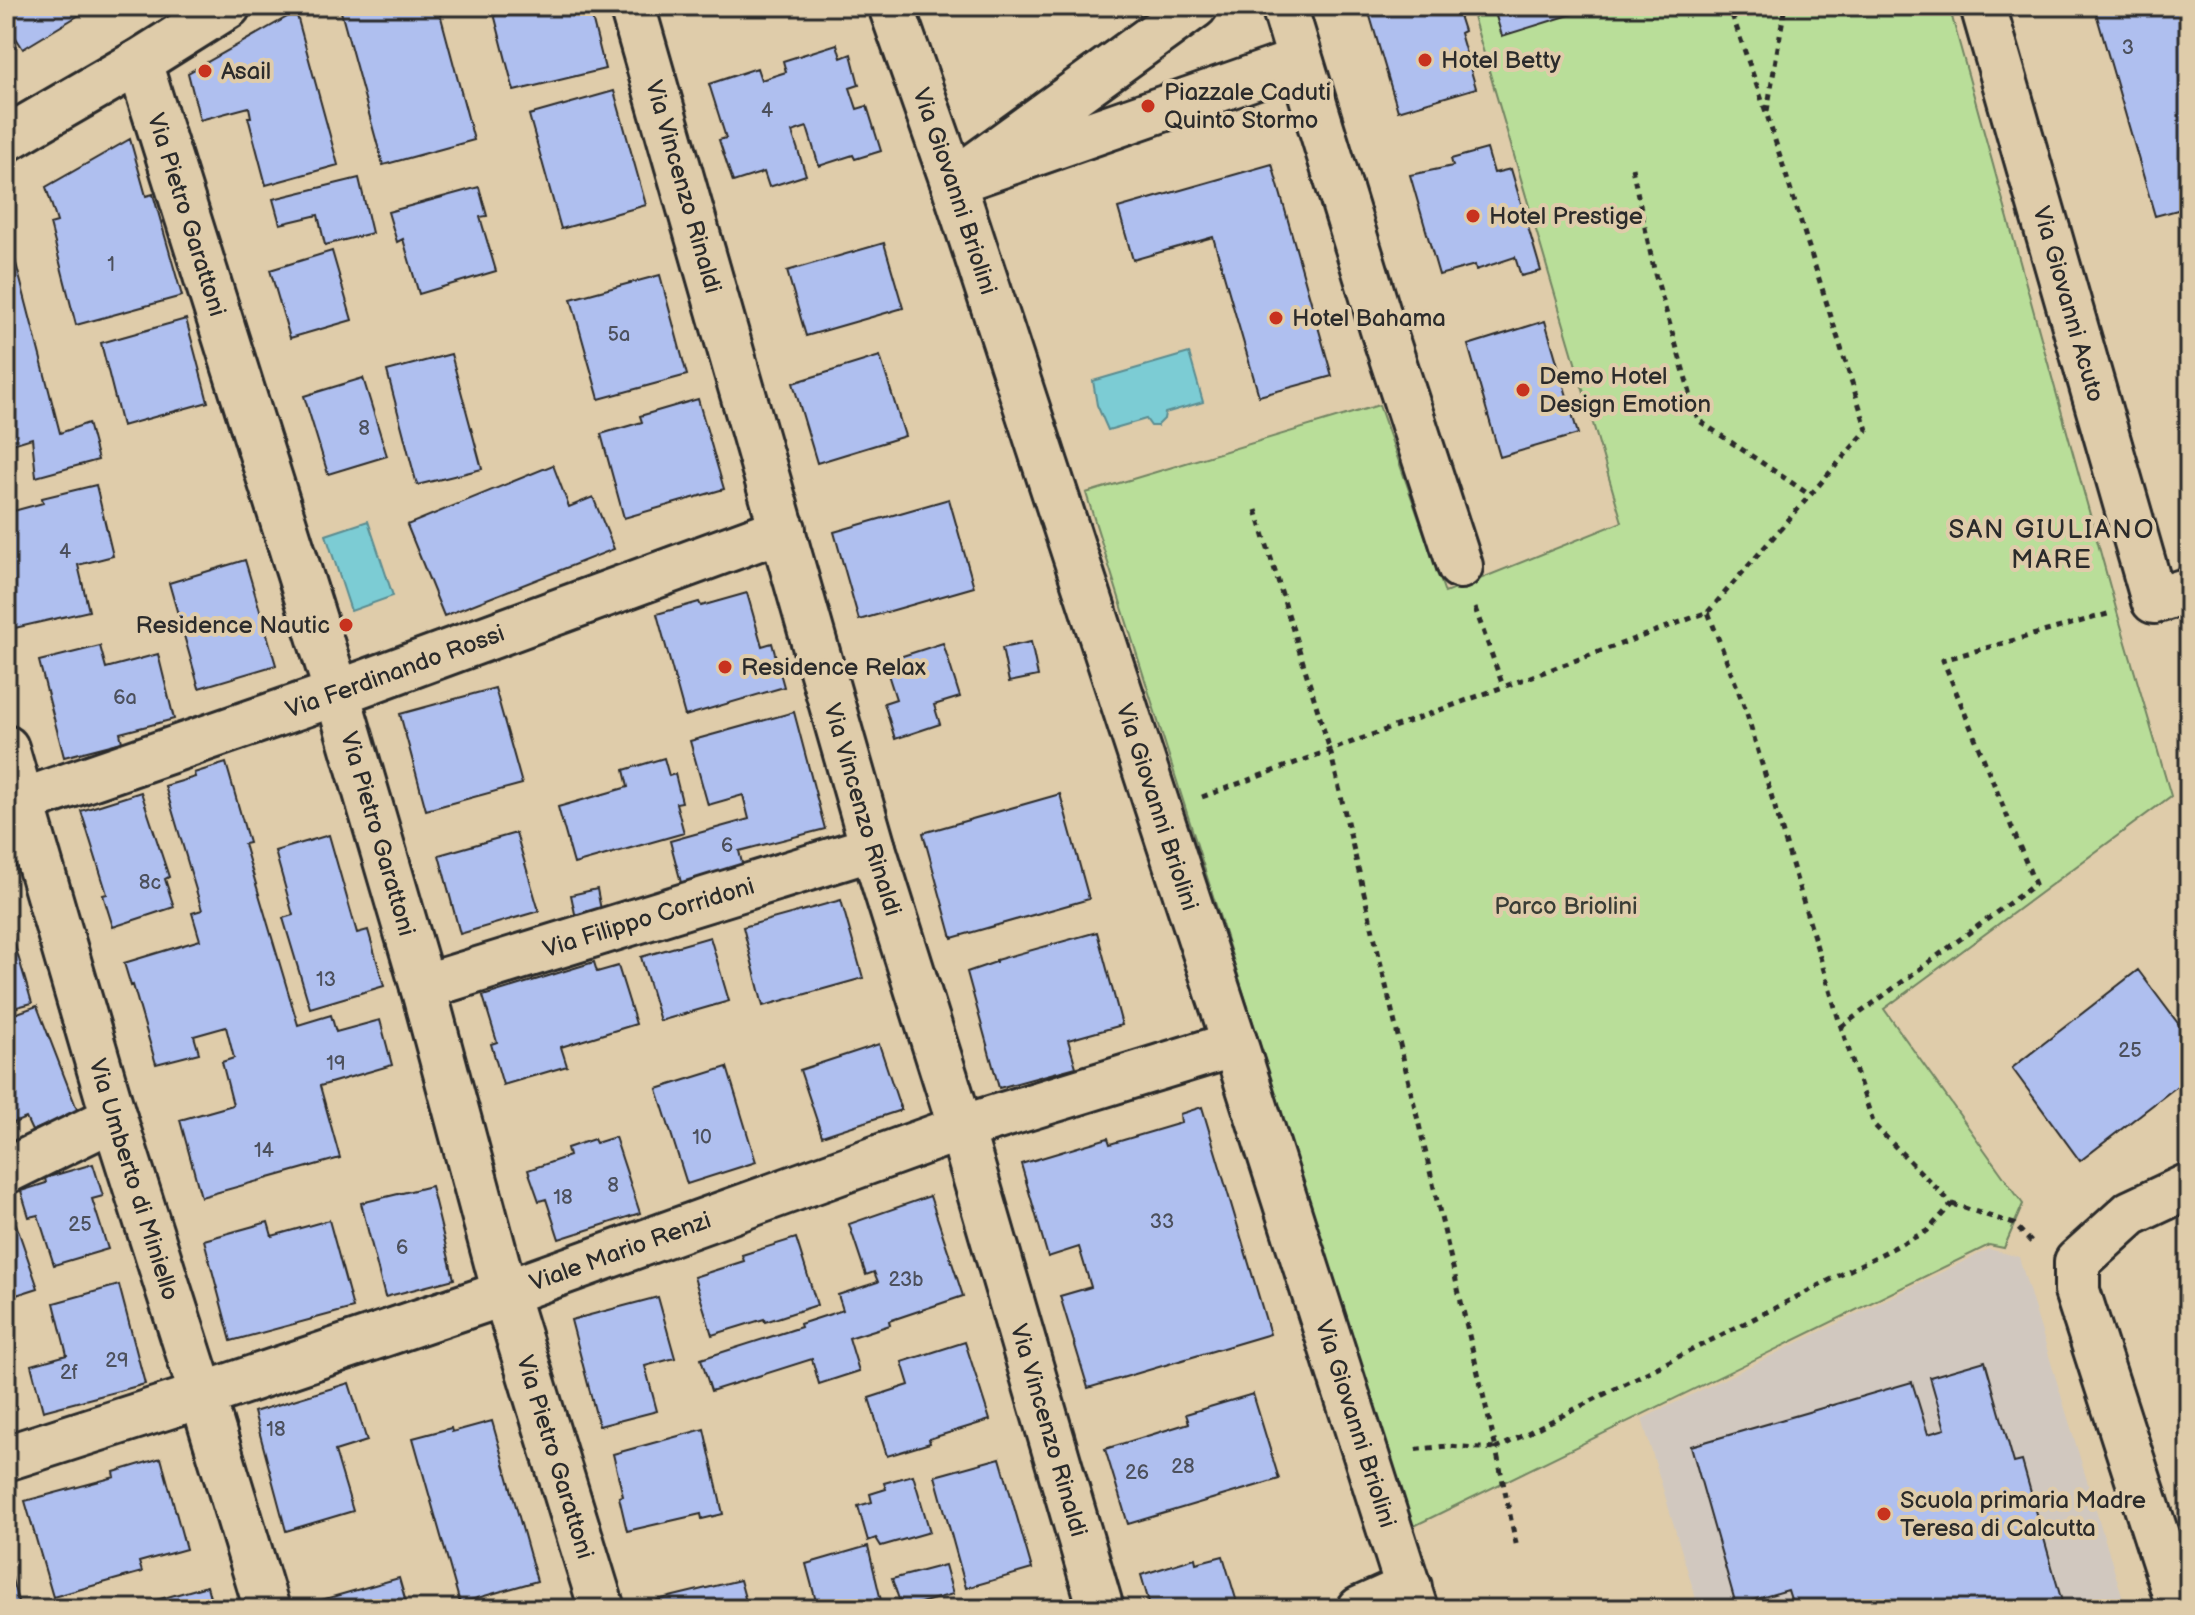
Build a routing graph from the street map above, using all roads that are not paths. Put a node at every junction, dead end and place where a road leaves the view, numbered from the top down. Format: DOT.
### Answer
graph roads {
  1 [pos="228,6"];
  2 [pos="632,6"];
  3 [pos="891,6"];
  4 [pos="1195,6"];
  5 [pos="1284,6"];
  6 [pos="1983,6"];
  7 [pos="1300,61"];
  8 [pos="139,62"];
  9 [pos="6,139"];
  10 [pos="953,182"];
  11 [pos="783,529"];
  12 [pos="1460,566"];
  13 [pos="2172,596"];
  14 [pos="337,693"];
  15 [pos="6,748"];
  16 [pos="14,805"];
  17 [pos="873,848"];
  18 [pos="423,987"];
  19 [pos="1235,1044"];
  20 [pos="114,1118"];
  21 [pos="961,1128"];
  22 [pos="6,1171"];
  23 [pos="2189,1186"];
  24 [pos="505,1293"];
  25 [pos="202,1395"];
  26 [pos="6,1458"];
  27 [pos="1412,1598"];
  28 [pos="267,1609"];
  29 [pos="602,1609"];
  30 [pos="1101,1609"];
  31 [pos="1360,1609"];
  32 [pos="2180,1609"];
  1 -- 8 [label="street"];
  2 -- 11 [label="street, Via Vincenzo Rinaldi"];
  3 -- 10 [label="street, Via Giovanni Briolini"];
  4 -- 10 [label="street"];
  5 -- 7 [label="street"];
  6 -- 13 [label="street, Via Giovanni Acuto"];
  7 -- 10 [label="street"];
  7 -- 12 [label="street"];
  8 -- 9 [label="street"];
  8 -- 14 [label="street, Via Pietro Garattoni"];
  10 -- 19 [label="street, Via Giovanni Briolini"];
  11 -- 14 [label="street, Via Ferdinando Rossi"];
  11 -- 17 [label="street, Via Vincenzo Rinaldi"];
  14 -- 16 [label="street, Via Ferdinando Rossi"];
  14 -- 18 [label="street, Via Pietro Garattoni"];
  15 -- 16 [label="street, Via Umberto di Miniello"];
  16 -- 20 [label="street, Via Umberto di Miniello"];
  17 -- 18 [label="street, Via Filippo Corridoni"];
  17 -- 21 [label="street, Via Vincenzo Rinaldi"];
  18 -- 24 [label="street, Via Pietro Garattoni"];
  19 -- 21 [label="street, Viale Mario Renzi"];
  19 -- 27 [label="street, Via Giovanni Briolini"];
  20 -- 22 [label="street"];
  20 -- 25 [label="street, Via Umberto di Miniello"];
  21 -- 24 [label="street, Viale Mario Renzi"];
  21 -- 30 [label="street, Via Vincenzo Rinaldi"];
  23 -- 32 [label="street"];
  24 -- 25 [label="street, Viale Mario Renzi"];
  24 -- 29 [label="street, Via Pietro Garattoni"];
  25 -- 26 [label="street, Viale Mario Renzi"];
  25 -- 28 [label="street, Via Umberto di Miniello"];
  27 -- 31 [label="street"];
}
